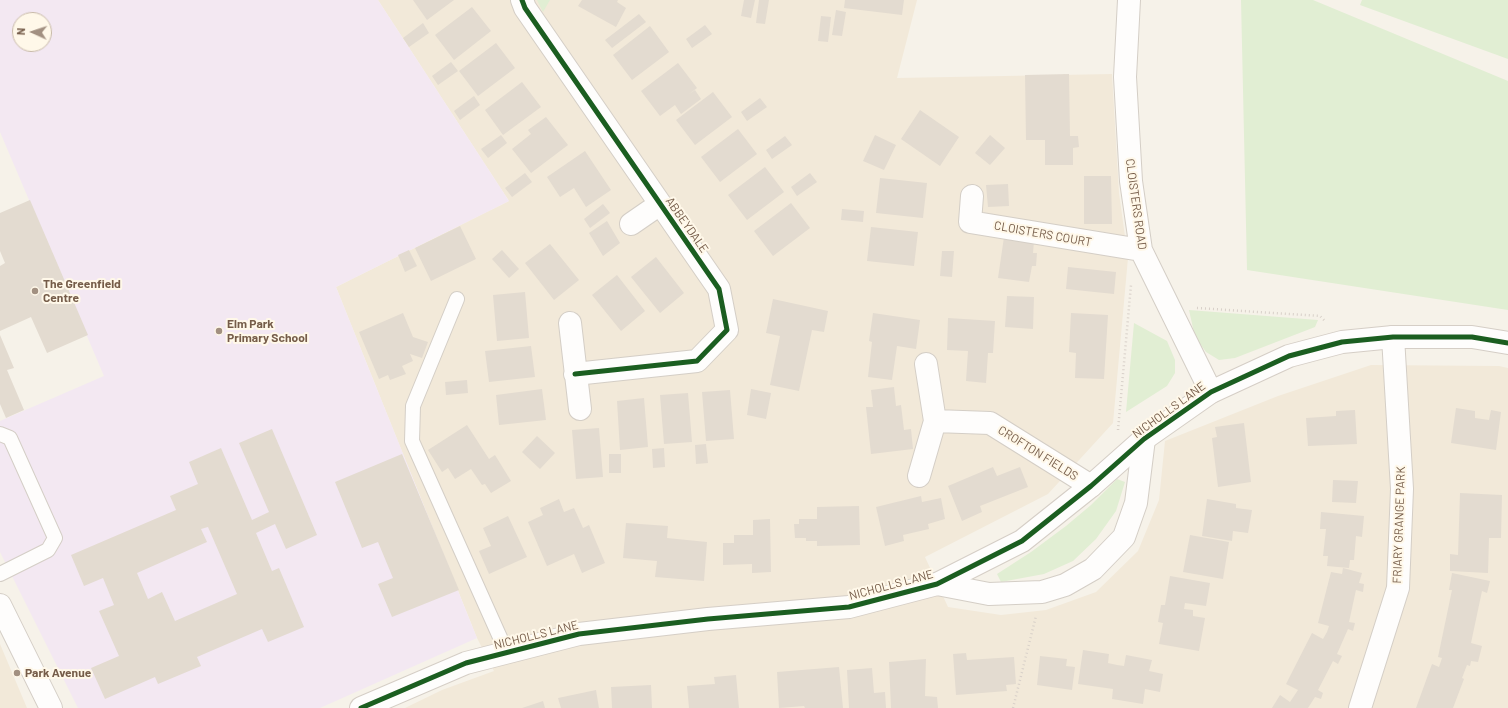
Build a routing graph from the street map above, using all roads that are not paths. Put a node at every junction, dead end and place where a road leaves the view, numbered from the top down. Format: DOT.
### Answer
graph roads {
  1 [pos="522,0"];
  2 [pos="1129,0"];
  3 [pos="972,196"];
  4 [pos="660,204"];
  5 [pos="631,224"];
  6 [pos="1141,250"];
  7 [pos="457,299"];
  8 [pos="570,323"];
  9 [pos="1393,337"];
  10 [pos="1508,342"];
  11 [pos="926,364"];
  12 [pos="576,374"];
  13 [pos="1211,392"];
  14 [pos="580,409"];
  15 [pos="935,421"];
  16 [pos="0,434"];
  17 [pos="1144,439"];
  18 [pos="919,476"];
  19 [pos="1091,486"];
  20 [pos="0,574"];
  21 [pos="937,584"];
  22 [pos="0,605"];
  23 [pos="507,652"];
  24 [pos="51,708"];
  25 [pos="361,708"];
  26 [pos="1360,708"];
  1 -- 4 [label="street, ABBEYDALE"];
  2 -- 6 [label="street, CLOISTERS ROAD"];
  3 -- 6 [label="street, CLOISTERS COURT"];
  4 -- 5 [label="street, ABBEYDALE"];
  4 -- 12 [label="street, ABBEYDALE"];
  6 -- 13 [label="street, CLOISTERS ROAD"];
  7 -- 23 [label="lane"];
  8 -- 12 [label="street"];
  9 -- 10 [label="street, NICHOLLS LANE"];
  9 -- 13 [label="street, NICHOLLS LANE"];
  9 -- 26 [label="street, FRIARY GRANGE PARK"];
  11 -- 15 [label="street"];
  12 -- 14 [label="street"];
  13 -- 17 [label="street, NICHOLLS LANE"];
  15 -- 18 [label="street"];
  15 -- 19 [label="street, CROFTON FIELDS"];
  16 -- 20 [label="lane"];
  17 -- 19 [label="street, NICHOLLS LANE"];
  17 -- 21 [label="street, NICHOLLS LANE"];
  19 -- 21 [label="street, NICHOLLS LANE"];
  21 -- 23 [label="street, NICHOLLS LANE"];
  22 -- 24 [label="street"];
  23 -- 25 [label="street, NICHOLLS LANE"];
}
